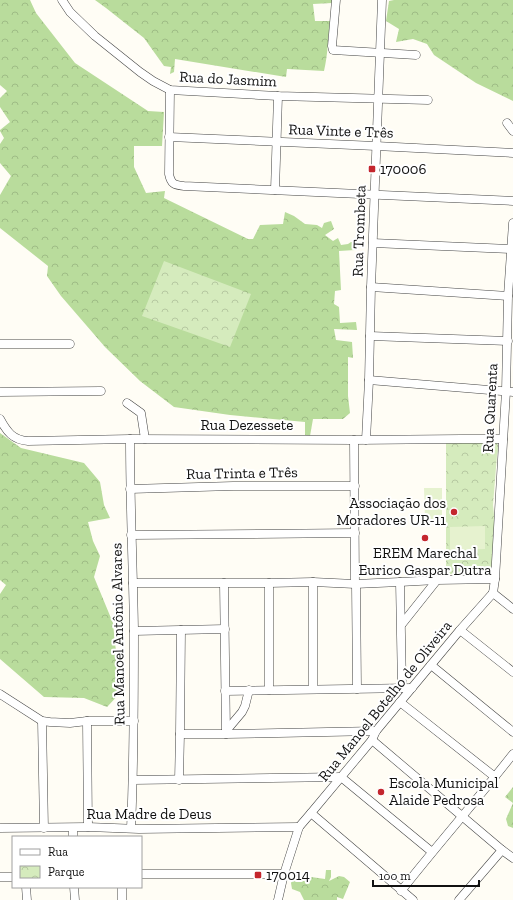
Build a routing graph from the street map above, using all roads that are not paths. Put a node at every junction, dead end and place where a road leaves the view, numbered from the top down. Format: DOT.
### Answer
graph roads {
  1 [pos="62,0"];
  2 [pos="336,0"];
  3 [pos="382,0"];
  4 [pos="381,53"];
  5 [pos="416,55"];
  6 [pos="170,90"];
  7 [pos="278,96"];
  8 [pos="378,99"];
  9 [pos="428,100"];
  10 [pos="507,123"];
  11 [pos="513,131"];
  12 [pos="169,137"];
  13 [pos="277,142"];
  14 [pos="376,146"];
  15 [pos="513,153"];
  16 [pos="275,190"];
  17 [pos="375,194"];
  18 [pos="513,201"];
  19 [pos="513,223"];
  20 [pos="373,243"];
  21 [pos="511,249"];
  22 [pos="371,287"];
  23 [pos="508,296"];
  24 [pos="370,336"];
  25 [pos="508,341"];
  26 [pos="0,344"];
  27 [pos="70,344"];
  28 [pos="369,380"];
  29 [pos="101,391"];
  30 [pos="0,392"];
  31 [pos="510,392"];
  32 [pos="127,403"];
  33 [pos="0,419"];
  34 [pos="130,439"];
  35 [pos="145,439"];
  36 [pos="503,439"];
  37 [pos="354,440"];
  38 [pos="366,440"];
  39 [pos="355,486"];
  40 [pos="130,489"];
  41 [pos="355,533"];
  42 [pos="131,535"];
  43 [pos="495,579"];
  44 [pos="436,580"];
  45 [pos="313,582"];
  46 [pos="400,582"];
  47 [pos="133,583"];
  48 [pos="224,583"];
  49 [pos="269,583"];
  50 [pos="356,584"];
  51 [pos="493,593"];
  52 [pos="513,608"];
  53 [pos="402,624"];
  54 [pos="225,629"];
  55 [pos="181,630"];
  56 [pos="460,630"];
  57 [pos="134,631"];
  58 [pos="430,665"];
  59 [pos="513,672"];
  60 [pos="402,688"];
  61 [pos="412,688"];
  62 [pos="313,689"];
  63 [pos="357,689"];
  64 [pos="249,690"];
  65 [pos="269,690"];
  66 [pos="225,691"];
  67 [pos="0,694"];
  68 [pos="400,702"];
  69 [pos="42,721"];
  70 [pos="87,721"];
  71 [pos="134,721"];
  72 [pos="376,731"];
  73 [pos="513,732"];
  74 [pos="226,733"];
  75 [pos="180,734"];
  76 [pos="372,740"];
  77 [pos="513,754"];
  78 [pos="341,777"];
  79 [pos="495,777"];
  80 [pos="133,780"];
  81 [pos="179,780"];
  82 [pos="311,813"];
  83 [pos="462,817"];
  84 [pos="299,827"];
  85 [pos="0,828"];
  86 [pos="44,828"];
  87 [pos="73,828"];
  88 [pos="88,828"];
  89 [pos="121,828"];
  90 [pos="131,828"];
  91 [pos="73,836"];
  92 [pos="121,836"];
  93 [pos="502,850"];
  94 [pos="432,852"];
  95 [pos="513,858"];
  96 [pos="142,874"];
  97 [pos="284,874"];
  98 [pos="0,877"];
  99 [pos="12,877"];
  100 [pos="26,888"];
  101 [pos="74,888"];
  102 [pos="122,888"];
  103 [pos="401,890"];
  104 [pos="26,900"];
  105 [pos="74,900"];
  106 [pos="122,900"];
  107 [pos="278,900"];
  108 [pos="413,900"];
  109 [pos="459,900"];
  1 -- 6 [label="street, Rua do Jasmim"];
  2 -- 4 [label="street"];
  3 -- 4 [label="street, Rua Trombeta"];
  4 -- 5 [label="street"];
  4 -- 8 [label="street, Rua Trombeta"];
  6 -- 7 [label="street, Rua do Jasmim"];
  6 -- 12 [label="street"];
  7 -- 8 [label="street, Rua do Jasmim"];
  7 -- 13 [label="street"];
  8 -- 9 [label="street, Rua do Jasmim"];
  8 -- 14 [label="street, Rua Trombeta"];
  10 -- 11 [label="street"];
  12 -- 13 [label="street, Rua Vinte e Três"];
  12 -- 16 [label="street"];
  13 -- 14 [label="street, Rua Vinte e Três"];
  13 -- 16 [label="street"];
  14 -- 15 [label="street, Rua Vinte e Três"];
  14 -- 17 [label="street, Rua Trombeta"];
  16 -- 17 [label="street"];
  17 -- 18 [label="street"];
  17 -- 20 [label="street, Rua Trombeta"];
  19 -- 21 [label="street, Rua Quarenta"];
  20 -- 21 [label="street"];
  20 -- 22 [label="street, Rua Trombeta"];
  21 -- 23 [label="street, Rua Quarenta"];
  22 -- 23 [label="street"];
  22 -- 24 [label="street, Rua Trombeta"];
  23 -- 25 [label="street, Rua Quarenta"];
  24 -- 25 [label="street"];
  24 -- 28 [label="street, Rua Trombeta"];
  25 -- 31 [label="street, Rua Quarenta"];
  26 -- 27 [label="street"];
  28 -- 31 [label="street"];
  28 -- 38 [label="street, Rua Trombeta"];
  29 -- 30 [label="street"];
  31 -- 36 [label="street, Rua Quarenta"];
  32 -- 35 [label="street"];
  33 -- 34 [label="street, Rua Dezessete"];
  34 -- 35 [label="street, Rua Dezessete"];
  34 -- 40 [label="street, Rua Manoel Antônio Alvares"];
  35 -- 37 [label="street, Rua Dezessete"];
  36 -- 38 [label="street, Rua Dezessete"];
  36 -- 43 [label="street, Rua Quarenta"];
  37 -- 38 [label="street, Rua Dezessete"];
  37 -- 39 [label="street"];
  39 -- 40 [label="street, Rua Trinta e Três"];
  39 -- 41 [label="street"];
  40 -- 42 [label="street, Rua Manoel Antônio Alvares"];
  41 -- 42 [label="street"];
  41 -- 50 [label="street"];
  42 -- 47 [label="street, Rua Manoel Antônio Alvares"];
  43 -- 44 [label="street"];
  43 -- 51 [label="street, Rua Quarenta"];
  44 -- 46 [label="street"];
  44 -- 53 [label="street"];
  45 -- 49 [label="street"];
  45 -- 50 [label="street"];
  45 -- 62 [label="street"];
  46 -- 50 [label="street"];
  46 -- 53 [label="street"];
  47 -- 48 [label="street"];
  47 -- 57 [label="street, Rua Manoel Antônio Alvares"];
  48 -- 49 [label="street"];
  48 -- 54 [label="street"];
  49 -- 65 [label="street"];
  50 -- 63 [label="street"];
  51 -- 52 [label="street"];
  51 -- 56 [label="street, Rua Manoel Botelho de Oliveira"];
  53 -- 60 [label="street"];
  54 -- 55 [label="street"];
  54 -- 66 [label="street"];
  55 -- 57 [label="street"];
  55 -- 75 [label="street"];
  56 -- 58 [label="street, Rua Manoel Botelho de Oliveira"];
  56 -- 59 [label="street"];
  57 -- 71 [label="street, Rua Manoel Antônio Alvares"];
  58 -- 61 [label="street, Rua Manoel Botelho de Oliveira"];
  58 -- 73 [label="street"];
  60 -- 61 [label="street"];
  60 -- 63 [label="street"];
  61 -- 68 [label="street, Rua Manoel Botelho de Oliveira"];
  62 -- 63 [label="street"];
  62 -- 65 [label="street"];
  64 -- 65 [label="street"];
  64 -- 66 [label="street"];
  64 -- 74 [label="street"];
  66 -- 74 [label="street"];
  67 -- 69 [label="street"];
  68 -- 72 [label="street, Rua Manoel Botelho de Oliveira"];
  68 -- 79 [label="street"];
  69 -- 70 [label="street"];
  69 -- 86 [label="street"];
  70 -- 71 [label="street"];
  70 -- 88 [label="street"];
  71 -- 80 [label="street, Rua Manoel Antônio Alvares"];
  72 -- 74 [label="street"];
  72 -- 76 [label="street, Rua Manoel Botelho de Oliveira"];
  74 -- 75 [label="street"];
  75 -- 81 [label="street"];
  76 -- 78 [label="street, Rua Manoel Botelho de Oliveira"];
  76 -- 83 [label="street"];
  77 -- 79 [label="street"];
  78 -- 81 [label="street"];
  78 -- 82 [label="street, Rua Manoel Botelho de Oliveira"];
  78 -- 94 [label="street"];
  79 -- 83 [label="street"];
  80 -- 81 [label="street"];
  80 -- 90 [label="street, Rua Manoel Antônio Alvares"];
  82 -- 84 [label="street, Rua Manoel Botelho de Oliveira"];
  82 -- 103 [label="street"];
  83 -- 93 [label="street"];
  83 -- 94 [label="street"];
  84 -- 90 [label="street, Rua Madre de Deus"];
  84 -- 97 [label="street"];
  85 -- 86 [label="street, Rua Madre de Deus"];
  86 -- 87 [label="street, Rua Madre de Deus"];
  87 -- 88 [label="street, Rua Madre de Deus"];
  87 -- 91 [label="street"];
  88 -- 89 [label="street, Rua Madre de Deus"];
  89 -- 90 [label="street, Rua Madre de Deus"];
  89 -- 92 [label="street"];
  93 -- 95 [label="street"];
  93 -- 109 [label="street"];
  94 -- 103 [label="street"];
  96 -- 97 [label="street"];
  97 -- 107 [label="street"];
  98 -- 99 [label="street"];
  100 -- 104 [label="street"];
  101 -- 105 [label="street"];
  102 -- 106 [label="street"];
  103 -- 108 [label="street"];
}
